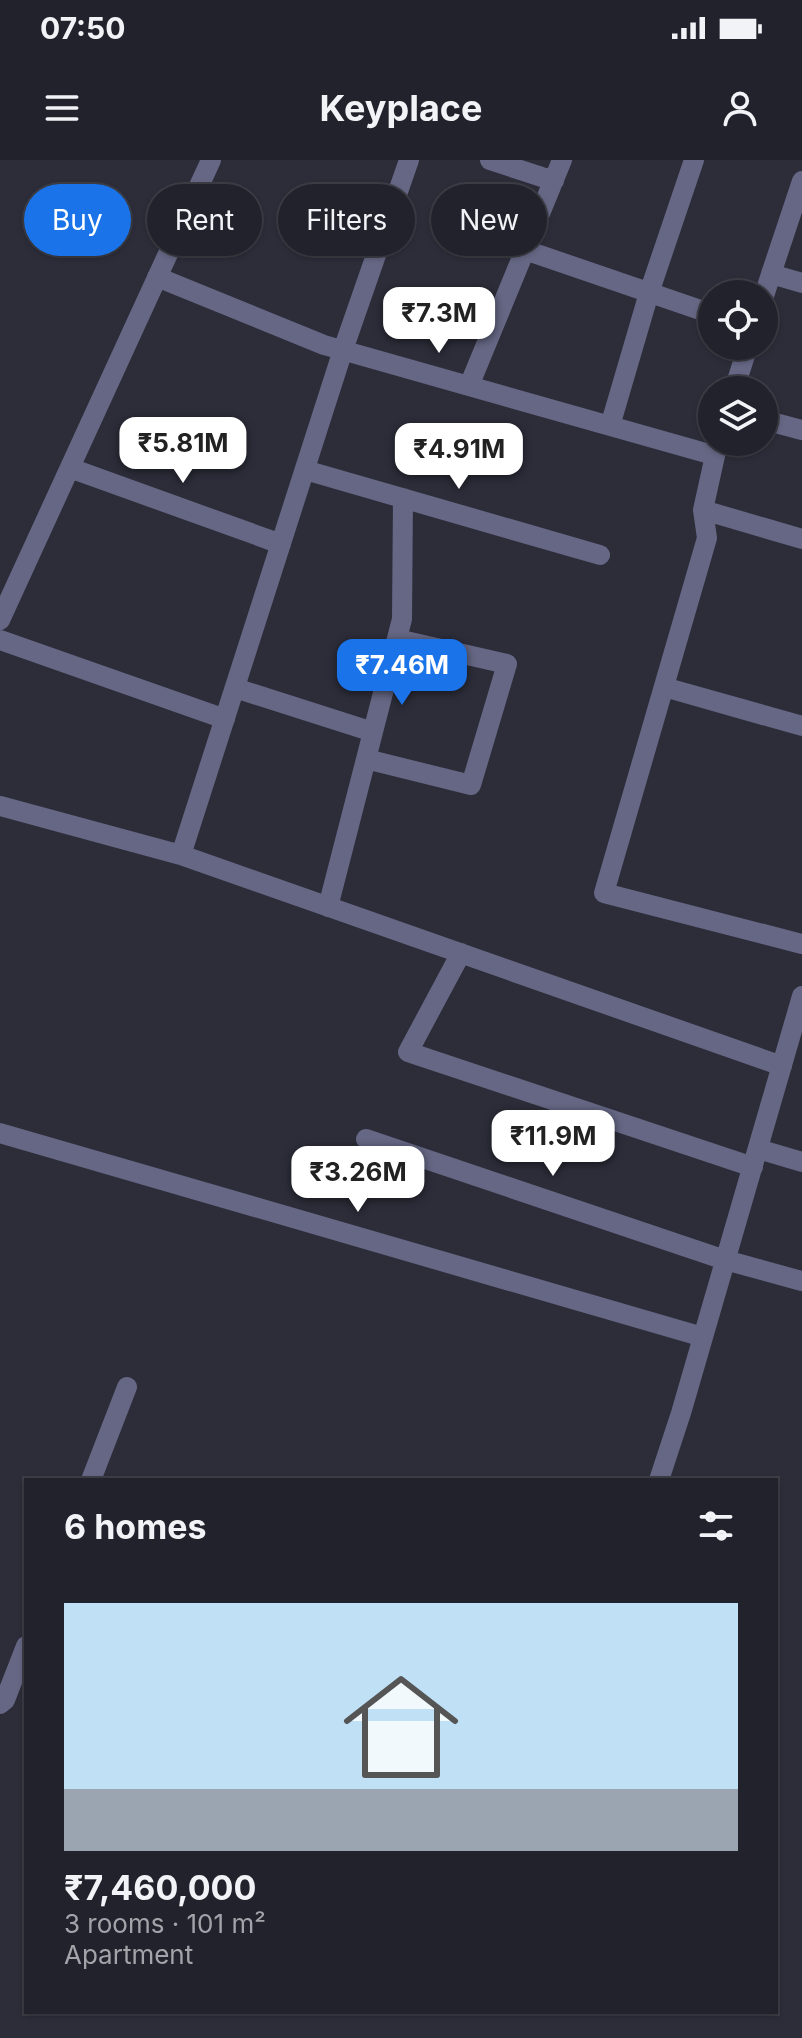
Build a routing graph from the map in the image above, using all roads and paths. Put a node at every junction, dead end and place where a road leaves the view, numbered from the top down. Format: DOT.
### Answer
graph roads {
  1 [pos="211,160"];
  2 [pos="409,160"];
  3 [pos="490,160"];
  4 [pos="562,160"];
  5 [pos="694,160"];
  6 [pos="554,181"];
  7 [pos="802,181"];
  8 [pos="547,198"];
  9 [pos="523,256"];
  10 [pos="542,256"];
  11 [pos="771,274"];
  12 [pos="157,277"];
  13 [pos="769,280"];
  14 [pos="802,283"];
  15 [pos="649,293"];
  16 [pos="698,309"];
  17 [pos="343,350"];
  18 [pos="469,386"];
  19 [pos="778,424"];
  20 [pos="610,426"];
  21 [pos="802,430"];
  22 [pos="698,445"];
  23 [pos="715,456"];
  24 [pos="70,468"];
  25 [pos="305,470"];
  26 [pos="403,498"];
  27 [pos="703,510"];
  28 [pos="802,539"];
  29 [pos="281,544"];
  30 [pos="600,555"];
  31 [pos="0,620"];
  32 [pos="397,639"];
  33 [pos="0,640"];
  34 [pos="664,687"];
  35 [pos="235,688"];
  36 [pos="225,719"];
  37 [pos="802,726"];
  38 [pos="373,732"];
  39 [pos="366,759"];
  40 [pos="0,806"];
  41 [pos="181,855"];
  42 [pos="328,907"];
  43 [pos="802,944"];
  44 [pos="461,953"];
  45 [pos="802,996"];
  46 [pos="782,1066"];
  47 [pos="0,1133"];
  48 [pos="366,1139"];
  49 [pos="755,1158"];
  50 [pos="802,1162"];
  51 [pos="725,1260"];
  52 [pos="802,1281"];
  53 [pos="703,1337"];
  54 [pos="127,1387"];
  55 [pos="92,1478"];
  56 [pos="660,1478"];
  57 [pos="24,1651"];
  58 [pos="0,1704"];
  1 -- 12 [label="street"];
  2 -- 17 [label="street"];
  3 -- 6 [label="street"];
  4 -- 6 [label="street"];
  5 -- 15 [label="street"];
  6 -- 8 [label="street"];
  7 -- 11 [label="street"];
  9 -- 18 [label="street"];
  10 -- 15 [label="street"];
  11 -- 13 [label="street"];
  11 -- 14 [label="street"];
  12 -- 17 [label="street"];
  12 -- 24 [label="street"];
  15 -- 16 [label="street"];
  15 -- 20 [label="street"];
  17 -- 18 [label="street"];
  17 -- 25 [label="street"];
  18 -- 20 [label="street"];
  19 -- 21 [label="street"];
  20 -- 22 [label="street"];
  23 -- 27 [label="street"];
  24 -- 29 [label="street"];
  24 -- 31 [label="street"];
  25 -- 26 [label="street"];
  25 -- 29 [label="street"];
  26 -- 30 [label="street"];
  26 -- 32 [label="street"];
  27 -- 28 [label="street"];
  27 -- 34 [label="street"];
  29 -- 35 [label="street"];
  32 -- 38 [label="street"];
  32 -- 39 [label="street"];
  33 -- 36 [label="street"];
  34 -- 37 [label="street"];
  34 -- 43 [label="street"];
  35 -- 36 [label="street"];
  35 -- 38 [label="street"];
  36 -- 41 [label="street"];
  38 -- 39 [label="street"];
  39 -- 42 [label="street"];
  40 -- 41 [label="street"];
  41 -- 42 [label="street"];
  42 -- 44 [label="street"];
  44 -- 46 [label="street"];
  44 -- 49 [label="street"];
  45 -- 46 [label="street"];
  46 -- 49 [label="street"];
  47 -- 53 [label="street"];
  48 -- 51 [label="street"];
  49 -- 50 [label="street"];
  49 -- 51 [label="street"];
  51 -- 52 [label="street"];
  51 -- 53 [label="street"];
  53 -- 56 [label="street"];
  54 -- 55 [label="street"];
  57 -- 58 [label="street"];
}
